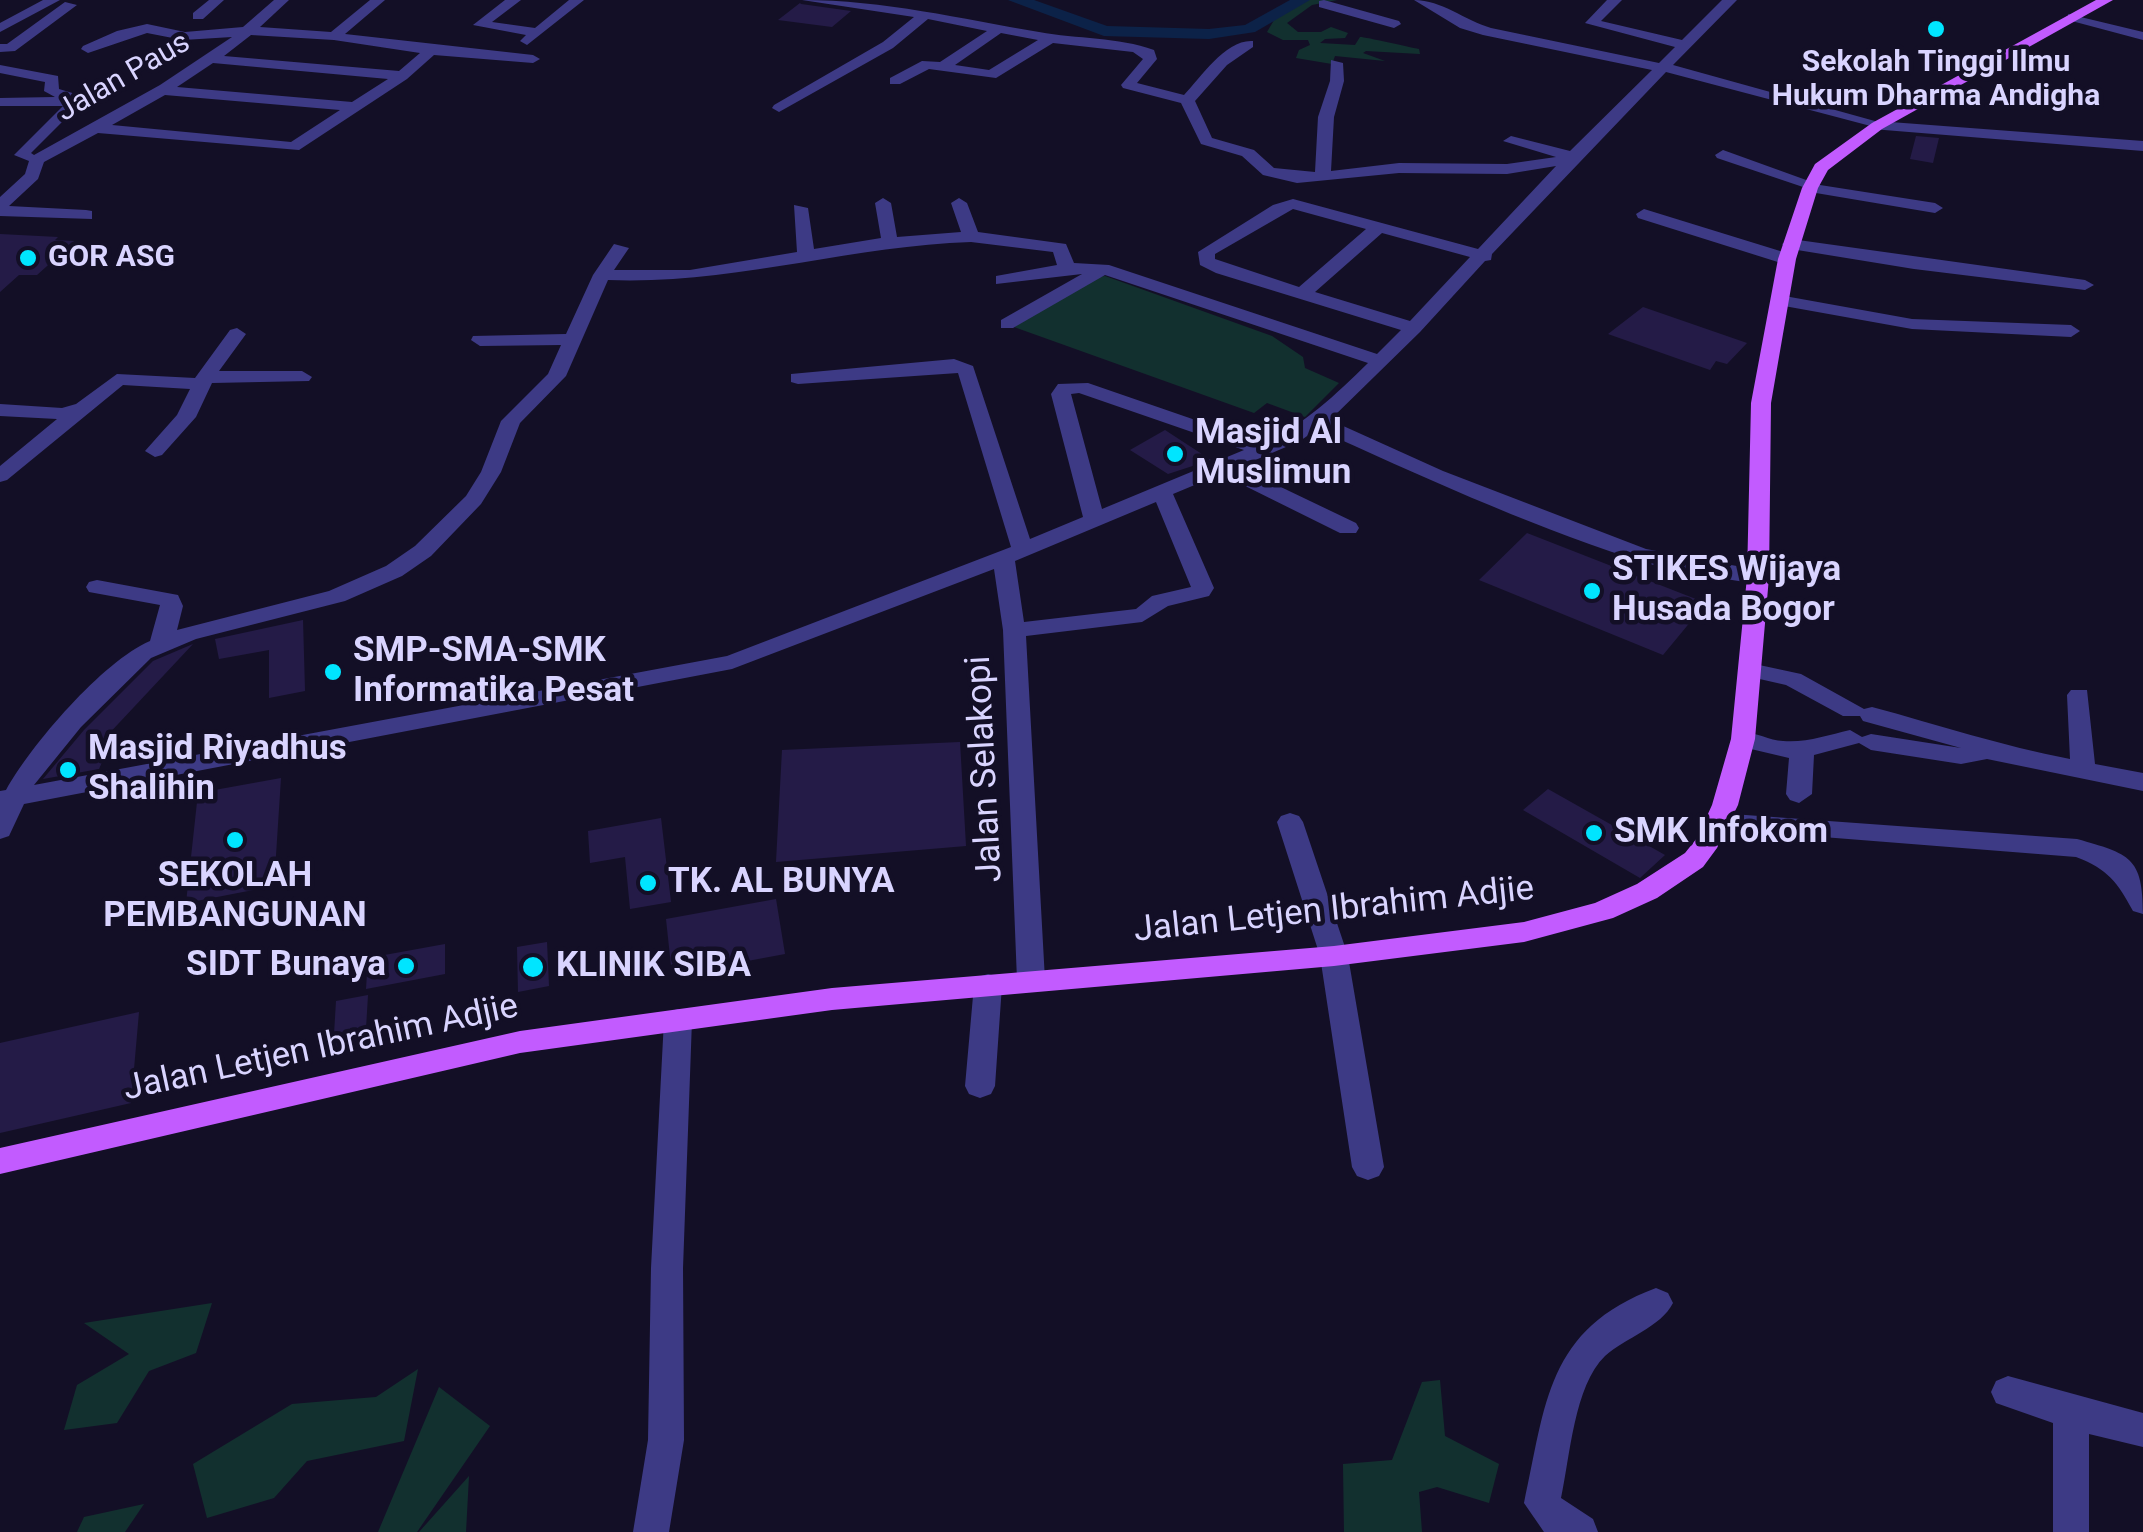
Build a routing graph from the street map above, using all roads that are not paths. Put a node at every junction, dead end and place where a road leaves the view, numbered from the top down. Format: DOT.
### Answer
graph roads {
  1 [pos="54,0"];
  2 [pos="217,0"];
  3 [pos="282,0"];
  4 [pos="378,0"];
  5 [pos="514,0"];
  6 [pos="577,0"];
  7 [pos="809,0"];
  8 [pos="1615,0"];
  9 [pos="1730,0"];
  10 [pos="2079,0"];
  11 [pos="2102,2"];
  12 [pos="1324,4"];
  13 [pos="70,5"];
  14 [pos="1416,13"];
  15 [pos="925,15"];
  16 [pos="198,16"];
  17 [pos="2073,17"];
  18 [pos="1000,27"];
  19 [pos="0,28"];
  20 [pos="251,31"];
  21 [pos="537,32"];
  22 [pos="334,36"];
  23 [pos="1376,36"];
  24 [pos="2143,36"];
  25 [pos="1051,38"];
  26 [pos="1248,44"];
  27 [pos="888,45"];
  28 [pos="1684,45"];
  29 [pos="0,48"];
  30 [pos="88,48"];
  31 [pos="431,50"];
  32 [pos="932,50"];
  33 [pos="508,56"];
  34 [pos="212,59"];
  35 [pos="532,59"];
  36 [pos="1336,63"];
  37 [pos="944,65"];
  38 [pos="1665,68"];
  39 [pos="0,69"];
  40 [pos="402,76"];
  41 [pos="894,81"];
  42 [pos="160,90"];
  43 [pos="1187,100"];
  44 [pos="0,102"];
  45 [pos="76,102"];
  46 [pos="356,106"];
  47 [pos="780,108"];
  48 [pos="60,116"];
  49 [pos="0,120"];
  50 [pos="1876,126"];
  51 [pos="95,128"];
  52 [pos="40,138"];
  53 [pos="1511,141"];
  54 [pos="0,142"];
  55 [pos="2143,146"];
  56 [pos="1723,156"];
  57 [pos="1572,158"];
  58 [pos="37,160"];
  59 [pos="1323,176"];
  60 [pos="23,186"];
  61 [pos="1811,187"];
  62 [pos="0,188"];
  63 [pos="882,203"];
  64 [pos="959,203"];
  65 [pos="800,208"];
  66 [pos="1935,208"];
  67 [pos="0,209"];
  68 [pos="1644,214"];
  69 [pos="86,216"];
  70 [pos="1381,226"];
  71 [pos="971,236"];
  72 [pos="890,244"];
  73 [pos="620,248"];
  74 [pos="1789,252"];
  75 [pos="806,254"];
  76 [pos="1485,256"];
  77 [pos="1067,268"];
  78 [pos="1103,269"];
  79 [pos="602,275"];
  80 [pos="1002,280"];
  81 [pos="2084,285"];
  82 [pos="1302,294"];
  83 [pos="1779,300"];
  84 [pos="1007,324"];
  85 [pos="1414,328"];
  86 [pos="2071,331"];
  87 [pos="237,334"];
  88 [pos="572,339"];
  89 [pos="480,340"];
  90 [pos="1380,362"];
  91 [pos="302,377"];
  92 [pos="798,378"];
  93 [pos="203,381"];
  94 [pos="78,409"];
  95 [pos="0,410"];
  96 [pos="1318,422"];
  97 [pos="155,450"];
  98 [pos="1264,450"];
  99 [pos="1222,467"];
  100 [pos="0,476"];
  101 [pos="1162,492"];
  102 [pos="1094,520"];
  103 [pos="1348,528"];
  104 [pos="1013,553"];
  105 [pos="1758,576"];
  106 [pos="97,587"];
  107 [pos="1014,630"];
  108 [pos="161,644"];
  109 [pos="1750,670"];
  110 [pos="2079,695"];
  111 [pos="1743,739"];
  112 [pos="1802,751"];
  113 [pos="1987,752"];
  114 [pos="2082,770"];
  115 [pos="2143,782"];
  116 [pos="1799,794"];
  117 [pos="6,798"];
  118 [pos="1290,822"];
  119 [pos="1718,822"];
  120 [pos="0,830"];
  121 [pos="2143,904"];
  122 [pos="1334,956"];
  123 [pos="1031,980"];
  124 [pos="988,985"];
  125 [pos="678,1020"];
  126 [pos="980,1086"];
  127 [pos="0,1161"];
  128 [pos="1368,1167"];
  129 [pos="1656,1303"];
  130 [pos="2008,1392"];
  131 [pos="2071,1412"];
  132 [pos="2143,1430"];
  133 [pos="651,1532"];
  134 [pos="1580,1532"];
  135 [pos="2071,1532"];
  1 -- 19 [label="street"];
  2 -- 16 [label="street"];
  3 -- 20 [label="street, Jalan Paus"];
  4 -- 22 [label="street"];
  5 -- 21 [label="street"];
  6 -- 21 [label="street"];
  7 -- 15 [label="street"];
  8 -- 28 [label="street"];
  9 -- 28 [label="street"];
  10 -- 11 [label="street"];
  11 -- 17 [label="main road, Jalan Letjen Ibrahim Adjie"];
  12 -- 14 [label="street"];
  13 -- 29 [label="street"];
  14 -- 23 [label="street"];
  14 -- 38 [label="street"];
  15 -- 18 [label="street"];
  15 -- 27 [label="street"];
  17 -- 24 [label="street"];
  17 -- 50 [label="main road, Jalan Letjen Ibrahim Adjie"];
  18 -- 25 [label="street"];
  18 -- 37 [label="street"];
  20 -- 22 [label="street"];
  20 -- 30 [label="street"];
  20 -- 34 [label="street, Jalan Paus"];
  21 -- 33 [label="street"];
  22 -- 31 [label="street"];
  25 -- 37 [label="street"];
  25 -- 43 [label="street"];
  26 -- 43 [label="street"];
  27 -- 32 [label="street"];
  27 -- 47 [label="street"];
  28 -- 38 [label="street"];
  31 -- 33 [label="street"];
  31 -- 40 [label="street"];
  33 -- 35 [label="street"];
  34 -- 40 [label="street"];
  34 -- 42 [label="street, Jalan Paus"];
  36 -- 59 [label="street"];
  37 -- 41 [label="street"];
  38 -- 50 [label="street"];
  38 -- 57 [label="street"];
  39 -- 45 [label="street"];
  40 -- 46 [label="street"];
  42 -- 46 [label="street"];
  42 -- 51 [label="street, Jalan Paus"];
  43 -- 59 [label="street"];
  44 -- 45 [label="street"];
  45 -- 48 [label="street"];
  46 -- 51 [label="street"];
  48 -- 49 [label="street"];
  48 -- 52 [label="street"];
  50 -- 55 [label="street"];
  50 -- 61 [label="main road, Jalan Letjen Ibrahim Adjie"];
  51 -- 58 [label="street, Jalan Paus"];
  52 -- 54 [label="street"];
  52 -- 58 [label="street"];
  53 -- 57 [label="street"];
  56 -- 61 [label="street"];
  57 -- 59 [label="street"];
  57 -- 76 [label="street"];
  58 -- 60 [label="street, Jalan Paus"];
  60 -- 62 [label="street"];
  60 -- 67 [label="street, Jalan Paus"];
  61 -- 66 [label="street"];
  61 -- 74 [label="main road, Jalan Letjen Ibrahim Adjie"];
  63 -- 72 [label="street"];
  64 -- 71 [label="street"];
  65 -- 75 [label="street"];
  67 -- 69 [label="street"];
  68 -- 74 [label="street"];
  70 -- 76 [label="street"];
  70 -- 82 [label="street"];
  70 -- 82 [label="street"];
  71 -- 72 [label="street"];
  71 -- 77 [label="street"];
  72 -- 75 [label="street"];
  73 -- 79 [label="street"];
  74 -- 81 [label="street"];
  74 -- 83 [label="main road, Jalan Letjen Ibrahim Adjie"];
  75 -- 79 [label="street"];
  76 -- 85 [label="street"];
  77 -- 78 [label="street"];
  77 -- 80 [label="street"];
  78 -- 84 [label="street"];
  78 -- 90 [label="street"];
  79 -- 88 [label="street"];
  82 -- 85 [label="street"];
  83 -- 86 [label="street"];
  83 -- 105 [label="main road, Jalan Letjen Ibrahim Adjie"];
  85 -- 90 [label="street"];
  87 -- 93 [label="street"];
  88 -- 89 [label="street"];
  88 -- 108 [label="street"];
  90 -- 96 [label="street"];
  91 -- 93 [label="street"];
  92 -- 104 [label="street, Jalan Selakopi"];
  93 -- 94 [label="street"];
  93 -- 97 [label="street"];
  94 -- 95 [label="street"];
  94 -- 100 [label="street"];
  96 -- 98 [label="street"];
  96 -- 105 [label="street"];
  98 -- 99 [label="street"];
  98 -- 102 [label="street"];
  99 -- 101 [label="street"];
  99 -- 103 [label="street"];
  101 -- 102 [label="street"];
  101 -- 107 [label="street"];
  102 -- 104 [label="street"];
  104 -- 107 [label="street, Jalan Selakopi"];
  104 -- 117 [label="street"];
  105 -- 109 [label="main road, Jalan Letjen Ibrahim Adjie"];
  106 -- 108 [label="street"];
  107 -- 123 [label="street, Jalan Selakopi"];
  108 -- 117 [label="street"];
  109 -- 111 [label="main road, Jalan Letjen Ibrahim Adjie"];
  109 -- 113 [label="street"];
  110 -- 114 [label="street"];
  111 -- 112 [label="street"];
  111 -- 119 [label="main road, Jalan Letjen Ibrahim Adjie"];
  112 -- 113 [label="street"];
  112 -- 116 [label="street"];
  113 -- 114 [label="street"];
  114 -- 115 [label="street"];
  117 -- 120 [label="street"];
  118 -- 122 [label="street"];
  119 -- 121 [label="street"];
  119 -- 122 [label="main road, Jalan Letjen Ibrahim Adjie"];
  122 -- 123 [label="main road, Jalan Letjen Ibrahim Adjie"];
  122 -- 128 [label="street"];
  123 -- 124 [label="main road, Jalan Letjen Ibrahim Adjie"];
  124 -- 125 [label="main road, Jalan Letjen Ibrahim Adjie"];
  124 -- 126 [label="street"];
  125 -- 127 [label="main road, Jalan Letjen Ibrahim Adjie"];
  125 -- 133 [label="street"];
  129 -- 134 [label="street"];
  130 -- 131 [label="street"];
  131 -- 132 [label="street"];
  131 -- 135 [label="street"];
}
